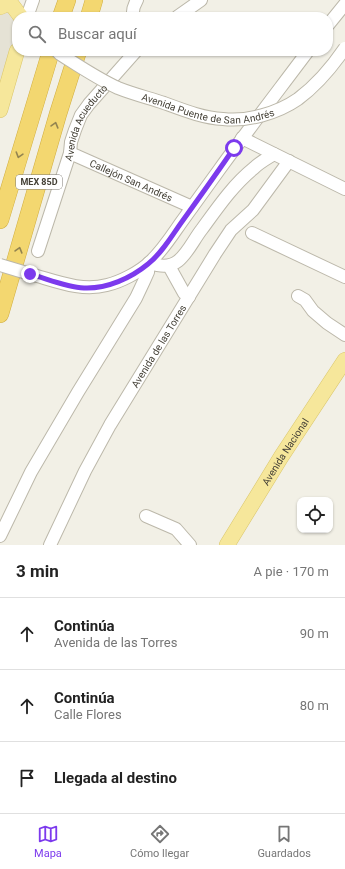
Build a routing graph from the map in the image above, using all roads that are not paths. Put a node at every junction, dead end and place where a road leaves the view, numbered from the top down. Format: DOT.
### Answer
graph roads {
  1 [pos="13,0"];
  2 [pos="33,0"];
  3 [pos="67,0"];
  4 [pos="94,0"];
  5 [pos="137,0"];
  6 [pos="201,0"];
  7 [pos="345,4"];
  8 [pos="0,7"];
  9 [pos="17,12"];
  10 [pos="23,12"];
  11 [pos="29,12"];
  12 [pos="63,12"];
  13 [pos="90,12"];
  14 [pos="133,12"];
  15 [pos="184,12"];
  16 [pos="333,19"];
  17 [pos="345,48"];
  18 [pos="16,56"];
  19 [pos="49,56"];
  20 [pos="63,56"];
  21 [pos="76,56"];
  22 [pos="132,56"];
  23 [pos="304,56"];
  24 [pos="0,110"];
  25 [pos="242,138"];
  26 [pos="70,153"];
  27 [pos="274,154"];
  28 [pos="289,161"];
  29 [pos="345,189"];
  30 [pos="192,207"];
  31 [pos="0,220"];
  32 [pos="252,233"];
  33 [pos="38,251"];
  34 [pos="149,263"];
  35 [pos="0,265"];
  36 [pos="169,266"];
  37 [pos="345,277"];
  38 [pos="298,296"];
  39 [pos="189,297"];
  40 [pos="0,314"];
  41 [pos="345,335"];
  42 [pos="345,360"];
  43 [pos="146,516"];
  44 [pos="0,536"];
  45 [pos="50,545"];
  46 [pos="190,545"];
  47 [pos="227,545"];
  1 -- 10 [label="street"];
  2 -- 11 [label="street"];
  3 -- 12 [label="highway"];
  4 -- 13 [label="highway"];
  5 -- 14 [label="street"];
  6 -- 15 [label="street"];
  7 -- 16 [label="street"];
  8 -- 9 [label="main road"];
  17 -- 20 [label="street, Avenida Puente de San Andrés, bridge"];
  18 -- 24 [label="main road"];
  19 -- 31 [label="highway, MEX 85D, one-way"];
  40 -- 21 [label="highway, MEX 85D, one-way"];
  22 -- 26 [label="street, Avenida Acueducto"];
  23 -- 25 [label="street"];
  25 -- 27 [label="street"];
  25 -- 30 [label="street"];
  26 -- 30 [label="street, Callejón San Andrés"];
  26 -- 33 [label="street, Avenida Acueducto"];
  27 -- 28 [label="street"];
  27 -- 36 [label="street"];
  28 -- 29 [label="street"];
  28 -- 39 [label="street, Avenida de las Torres"];
  30 -- 34 [label="street"];
  32 -- 37 [label="street"];
  34 -- 35 [label="street, bridge"];
  34 -- 36 [label="street"];
  34 -- 44 [label="street"];
  36 -- 39 [label="street"];
  38 -- 41 [label="street"];
  39 -- 45 [label="street, Avenida de las Torres"];
  42 -- 47 [label="main road, Avenida Nacional"];
  43 -- 46 [label="street"];
}
